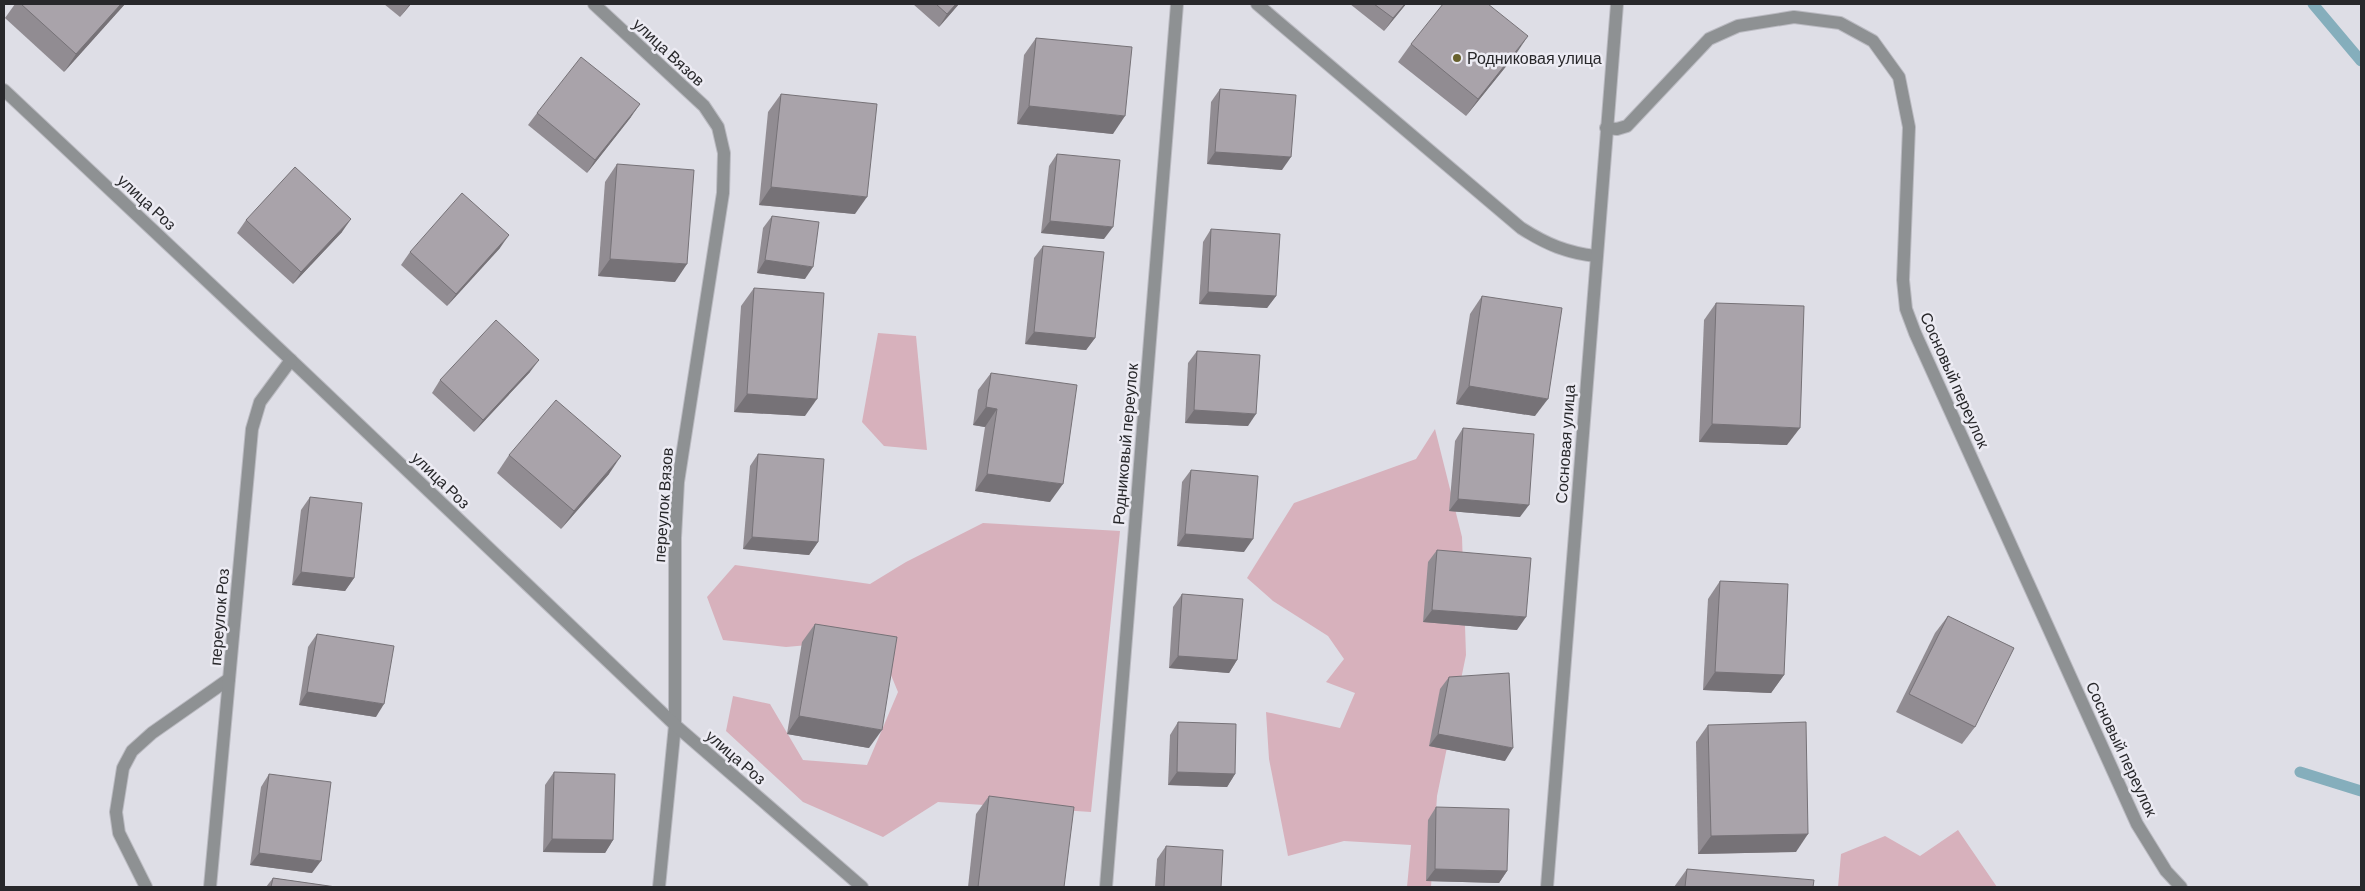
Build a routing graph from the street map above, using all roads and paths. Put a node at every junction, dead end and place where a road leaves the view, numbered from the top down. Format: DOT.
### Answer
graph roads {
  1 [pos="594,4"];
  2 [pos="1177,4"];
  3 [pos="1258,4"];
  4 [pos="1617,4"];
  5 [pos="4,90"];
  6 [pos="718,127"];
  7 [pos="1606,128"];
  8 [pos="1596,256"];
  9 [pos="291,360"];
  10 [pos="229,679"];
  11 [pos="675,725"];
  12 [pos="146,887"];
  13 [pos="210,887"];
  14 [pos="659,887"];
  15 [pos="862,887"];
  16 [pos="1106,887"];
  17 [pos="1547,887"];
  18 [pos="2181,887"];
  1 -- 6 [label="street, улица Вязов"];
  2 -- 16 [label="street, Родниковый переулок"];
  3 -- 8 [label="street"];
  4 -- 7 [label="street, Сосновая улица"];
  5 -- 9 [label="street, улица Роз"];
  6 -- 11 [label="street, переулок Вязов"];
  7 -- 8 [label="street, Сосновая улица"];
  7 -- 18 [label="street, Сосновый переулок"];
  8 -- 17 [label="street, Сосновая улица"];
  9 -- 10 [label="street, переулок Роз"];
  9 -- 11 [label="street, улица Роз"];
  10 -- 12 [label="street"];
  10 -- 13 [label="street, переулок Роз"];
  11 -- 14 [label="street, переулок Вязов"];
  11 -- 15 [label="street, улица Роз"];
}
